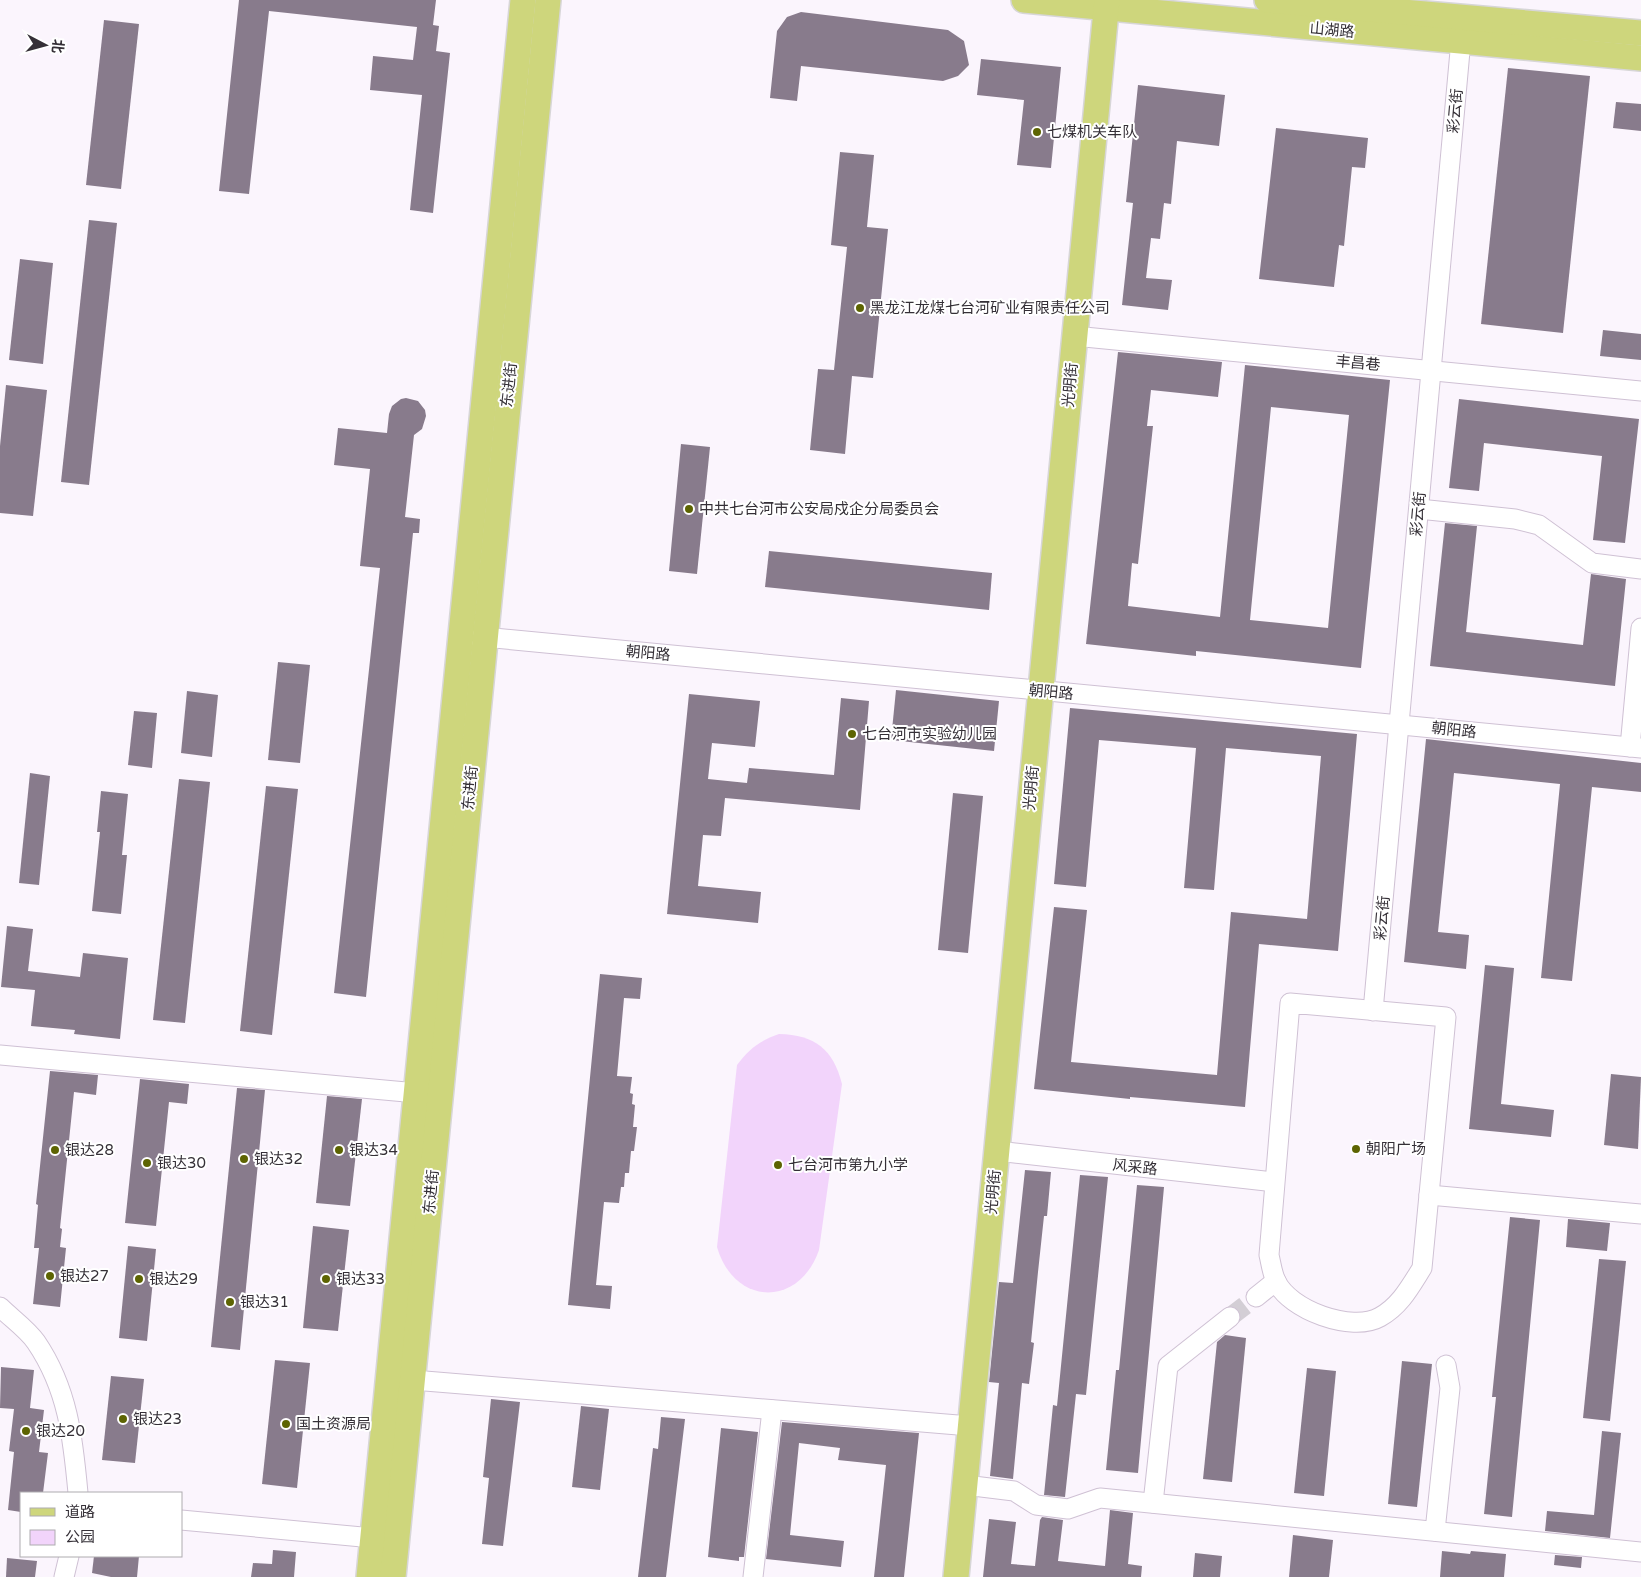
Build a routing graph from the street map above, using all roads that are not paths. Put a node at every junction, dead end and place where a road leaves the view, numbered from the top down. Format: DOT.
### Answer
graph roads {
  1 [pos="523,0"];
  2 [pos="548,0"];
  3 [pos="1024,0"];
  4 [pos="1267,0"];
  5 [pos="1107,4"];
  6 [pos="1457,19"];
  7 [pos="1641,33"];
  8 [pos="1641,58"];
  9 [pos="1074,336"];
  10 [pos="1431,370"];
  11 [pos="1641,390"];
  12 [pos="1419,509"];
  13 [pos="1641,569"];
  14 [pos="1641,628"];
  15 [pos="473,636"];
  16 [pos="1040,691"];
  17 [pos="1399,725"];
  18 [pos="1636,748"];
  19 [pos="1373,1011"];
  20 [pos="0,1055"];
  21 [pos="417,1093"];
  22 [pos="997,1151"];
  23 [pos="1274,1182"];
  24 [pos="1429,1195"];
  25 [pos="1641,1214"];
  26 [pos="1276,1282"];
  27 [pos="1256,1297"];
  28 [pos="0,1306"];
  29 [pos="1230,1317"];
  30 [pos="1446,1365"];
  31 [pos="413,1380"];
  32 [pos="772,1410"];
  33 [pos="970,1426"];
  34 [pos="965,1485"];
  35 [pos="78,1492"];
  36 [pos="1153,1504"];
  37 [pos="182,1520"];
  38 [pos="1436,1531"];
  39 [pos="373,1538"];
  40 [pos="1641,1552"];
  41 [pos="69,1557"];
  42 [pos="64,1577"];
  43 [pos="369,1577"];
  44 [pos="393,1577"];
  45 [pos="753,1577"];
  46 [pos="956,1577"];
  1 -- 15 [label="main road, 东进街"];
  2 -- 15 [label="main road, 东进街"];
  3 -- 5 [label="main road, 山湖路"];
  4 -- 6 [label="main road, 山湖路"];
  5 -- 6 [label="main road, 山湖路"];
  5 -- 9 [label="main road, 光明街"];
  6 -- 7 [label="main road, 山湖路"];
  6 -- 8 [label="main road, 山湖路"];
  6 -- 10 [label="street, 彩云街"];
  9 -- 10 [label="street, 丰昌巷"];
  9 -- 16 [label="main road, 光明街"];
  10 -- 11 [label="street, 丰昌巷"];
  10 -- 12 [label="street, 彩云街"];
  12 -- 13 [label="street"];
  12 -- 17 [label="street, 彩云街"];
  14 -- 18 [label="street"];
  15 -- 16 [label="street, 朝阳路"];
  15 -- 21 [label="main road, 东进街"];
  15 -- 31 [label="main road, 东进街"];
  16 -- 17 [label="street, 朝阳路"];
  16 -- 22 [label="main road, 光明街"];
  17 -- 18 [label="street, 朝阳路"];
  17 -- 19 [label="street, 彩云街"];
  19 -- 23 [label="street"];
  19 -- 24 [label="street"];
  20 -- 21 [label="street"];
  21 -- 39 [label="main road, 东进街"];
  22 -- 23 [label="street, 风采路"];
  22 -- 33 [label="main road, 光明街"];
  23 -- 26 [label="street"];
  24 -- 25 [label="street"];
  24 -- 26 [label="street"];
  26 -- 27 [label="street"];
  28 -- 35 [label="street"];
  29 -- 36 [label="street"];
  30 -- 38 [label="street"];
  31 -- 32 [label="street"];
  31 -- 44 [label="main road, 东进街"];
  32 -- 33 [label="street"];
  32 -- 45 [label="street"];
  33 -- 34 [label="main road, 光明街"];
  34 -- 36 [label="street"];
  34 -- 46 [label="main road, 光明街"];
  36 -- 38 [label="street"];
  37 -- 39 [label="street"];
  38 -- 40 [label="street"];
  39 -- 43 [label="main road, 东进街"];
  41 -- 42 [label="street"];
}
